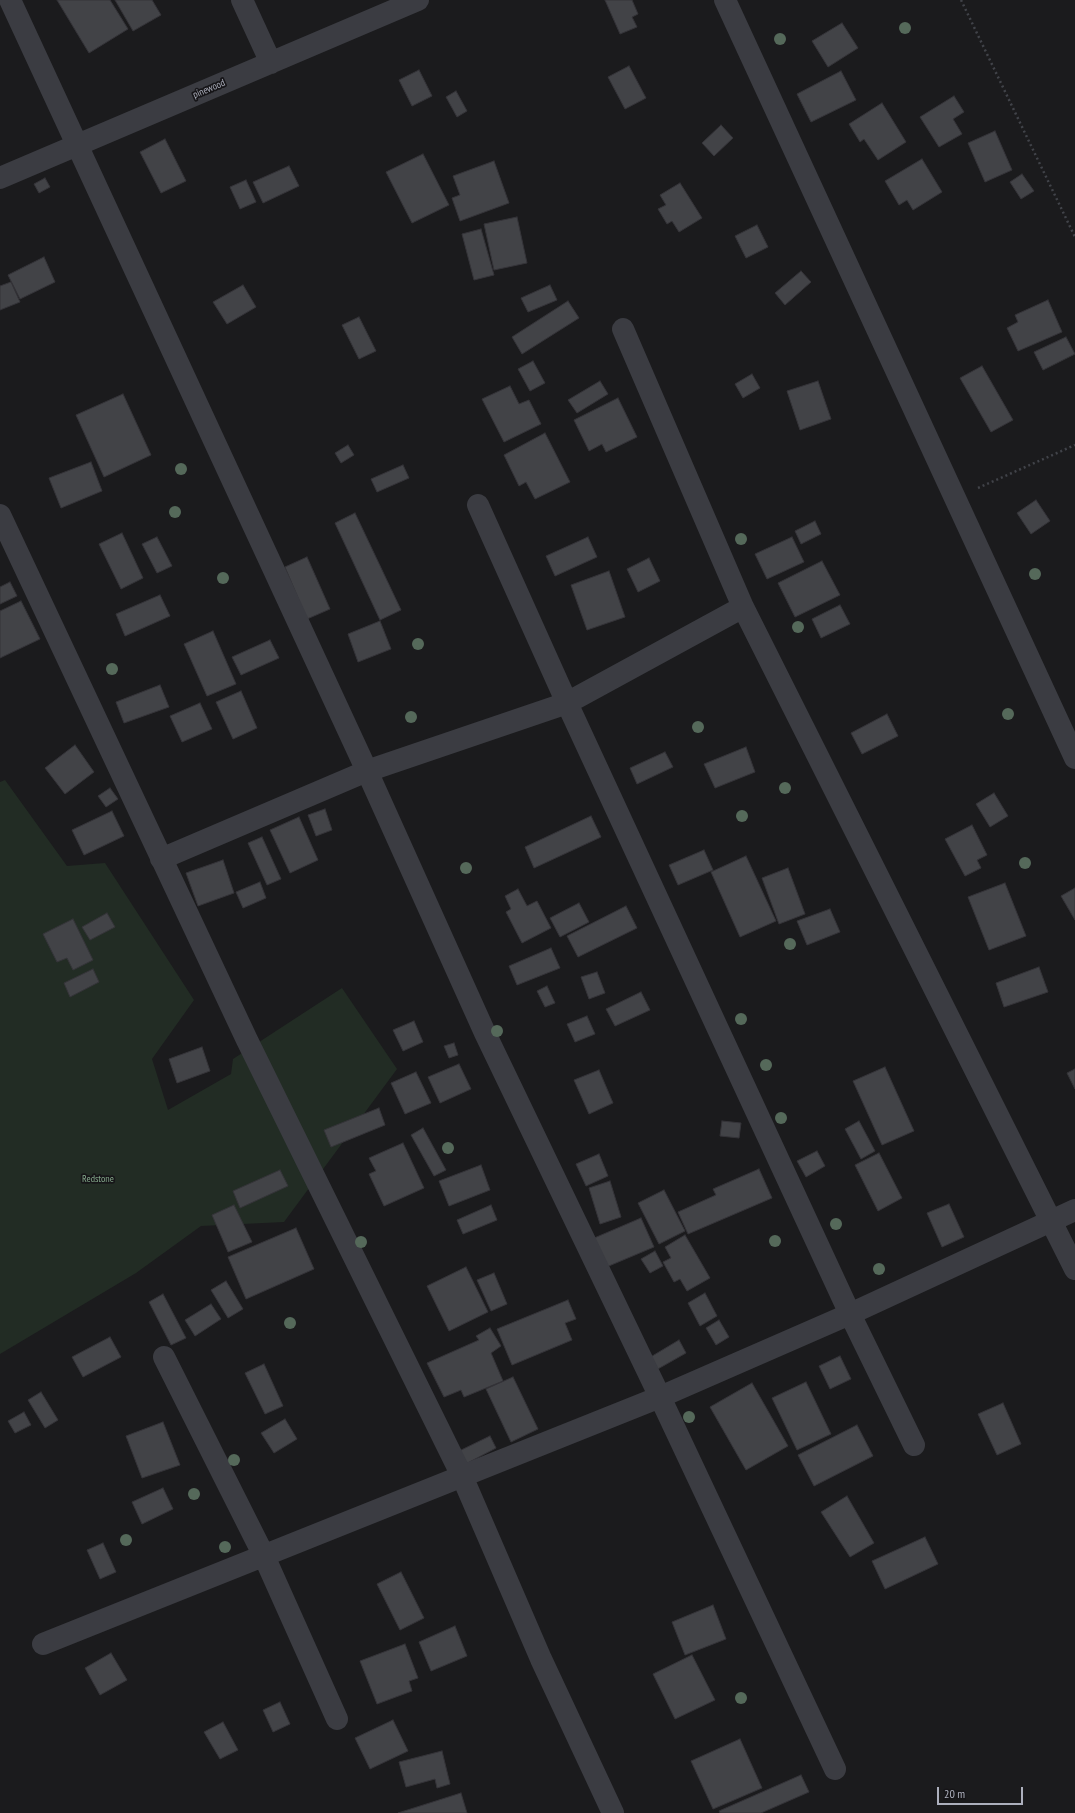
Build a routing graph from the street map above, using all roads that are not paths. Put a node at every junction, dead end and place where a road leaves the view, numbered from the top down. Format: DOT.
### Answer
graph roads {
  1 [pos="10,0"];
  2 [pos="242,0"];
  3 [pos="418,0"];
  4 [pos="725,0"];
  5 [pos="271,63"];
  6 [pos="78,145"];
  7 [pos="0,178"];
  8 [pos="623,329"];
  9 [pos="478,505"];
  10 [pos="0,515"];
  11 [pos="743,607"];
  12 [pos="567,702"];
  13 [pos="1075,758"];
  14 [pos="367,771"];
  15 [pos="161,859"];
  16 [pos="1075,1210"];
  17 [pos="1052,1221"];
  18 [pos="1075,1269"];
  19 [pos="850,1314"];
  20 [pos="164,1357"];
  21 [pos="660,1396"];
  22 [pos="914,1445"];
  23 [pos="462,1476"];
  24 [pos="264,1556"];
  25 [pos="43,1644"];
  26 [pos="337,1719"];
  27 [pos="835,1769"];
  28 [pos="613,1813"];
  1 -- 6 [label="street"];
  2 -- 5 [label="street"];
  3 -- 5 [label="street, pinewood"];
  4 -- 13 [label="street"];
  5 -- 6 [label="street, pinewood"];
  6 -- 7 [label="street, pinewood"];
  6 -- 14 [label="street"];
  8 -- 11 [label="street"];
  9 -- 12 [label="street"];
  10 -- 15 [label="street"];
  11 -- 12 [label="street"];
  11 -- 17 [label="street"];
  12 -- 14 [label="street"];
  12 -- 19 [label="street"];
  14 -- 15 [label="street"];
  14 -- 21 [label="street"];
  15 -- 23 [label="street"];
  16 -- 17 [label="street"];
  17 -- 18 [label="street"];
  17 -- 19 [label="street"];
  19 -- 21 [label="street"];
  19 -- 22 [label="street"];
  20 -- 24 [label="street"];
  21 -- 23 [label="street"];
  21 -- 27 [label="street"];
  23 -- 24 [label="street"];
  23 -- 28 [label="street"];
  24 -- 25 [label="street"];
  24 -- 26 [label="street"];
}
